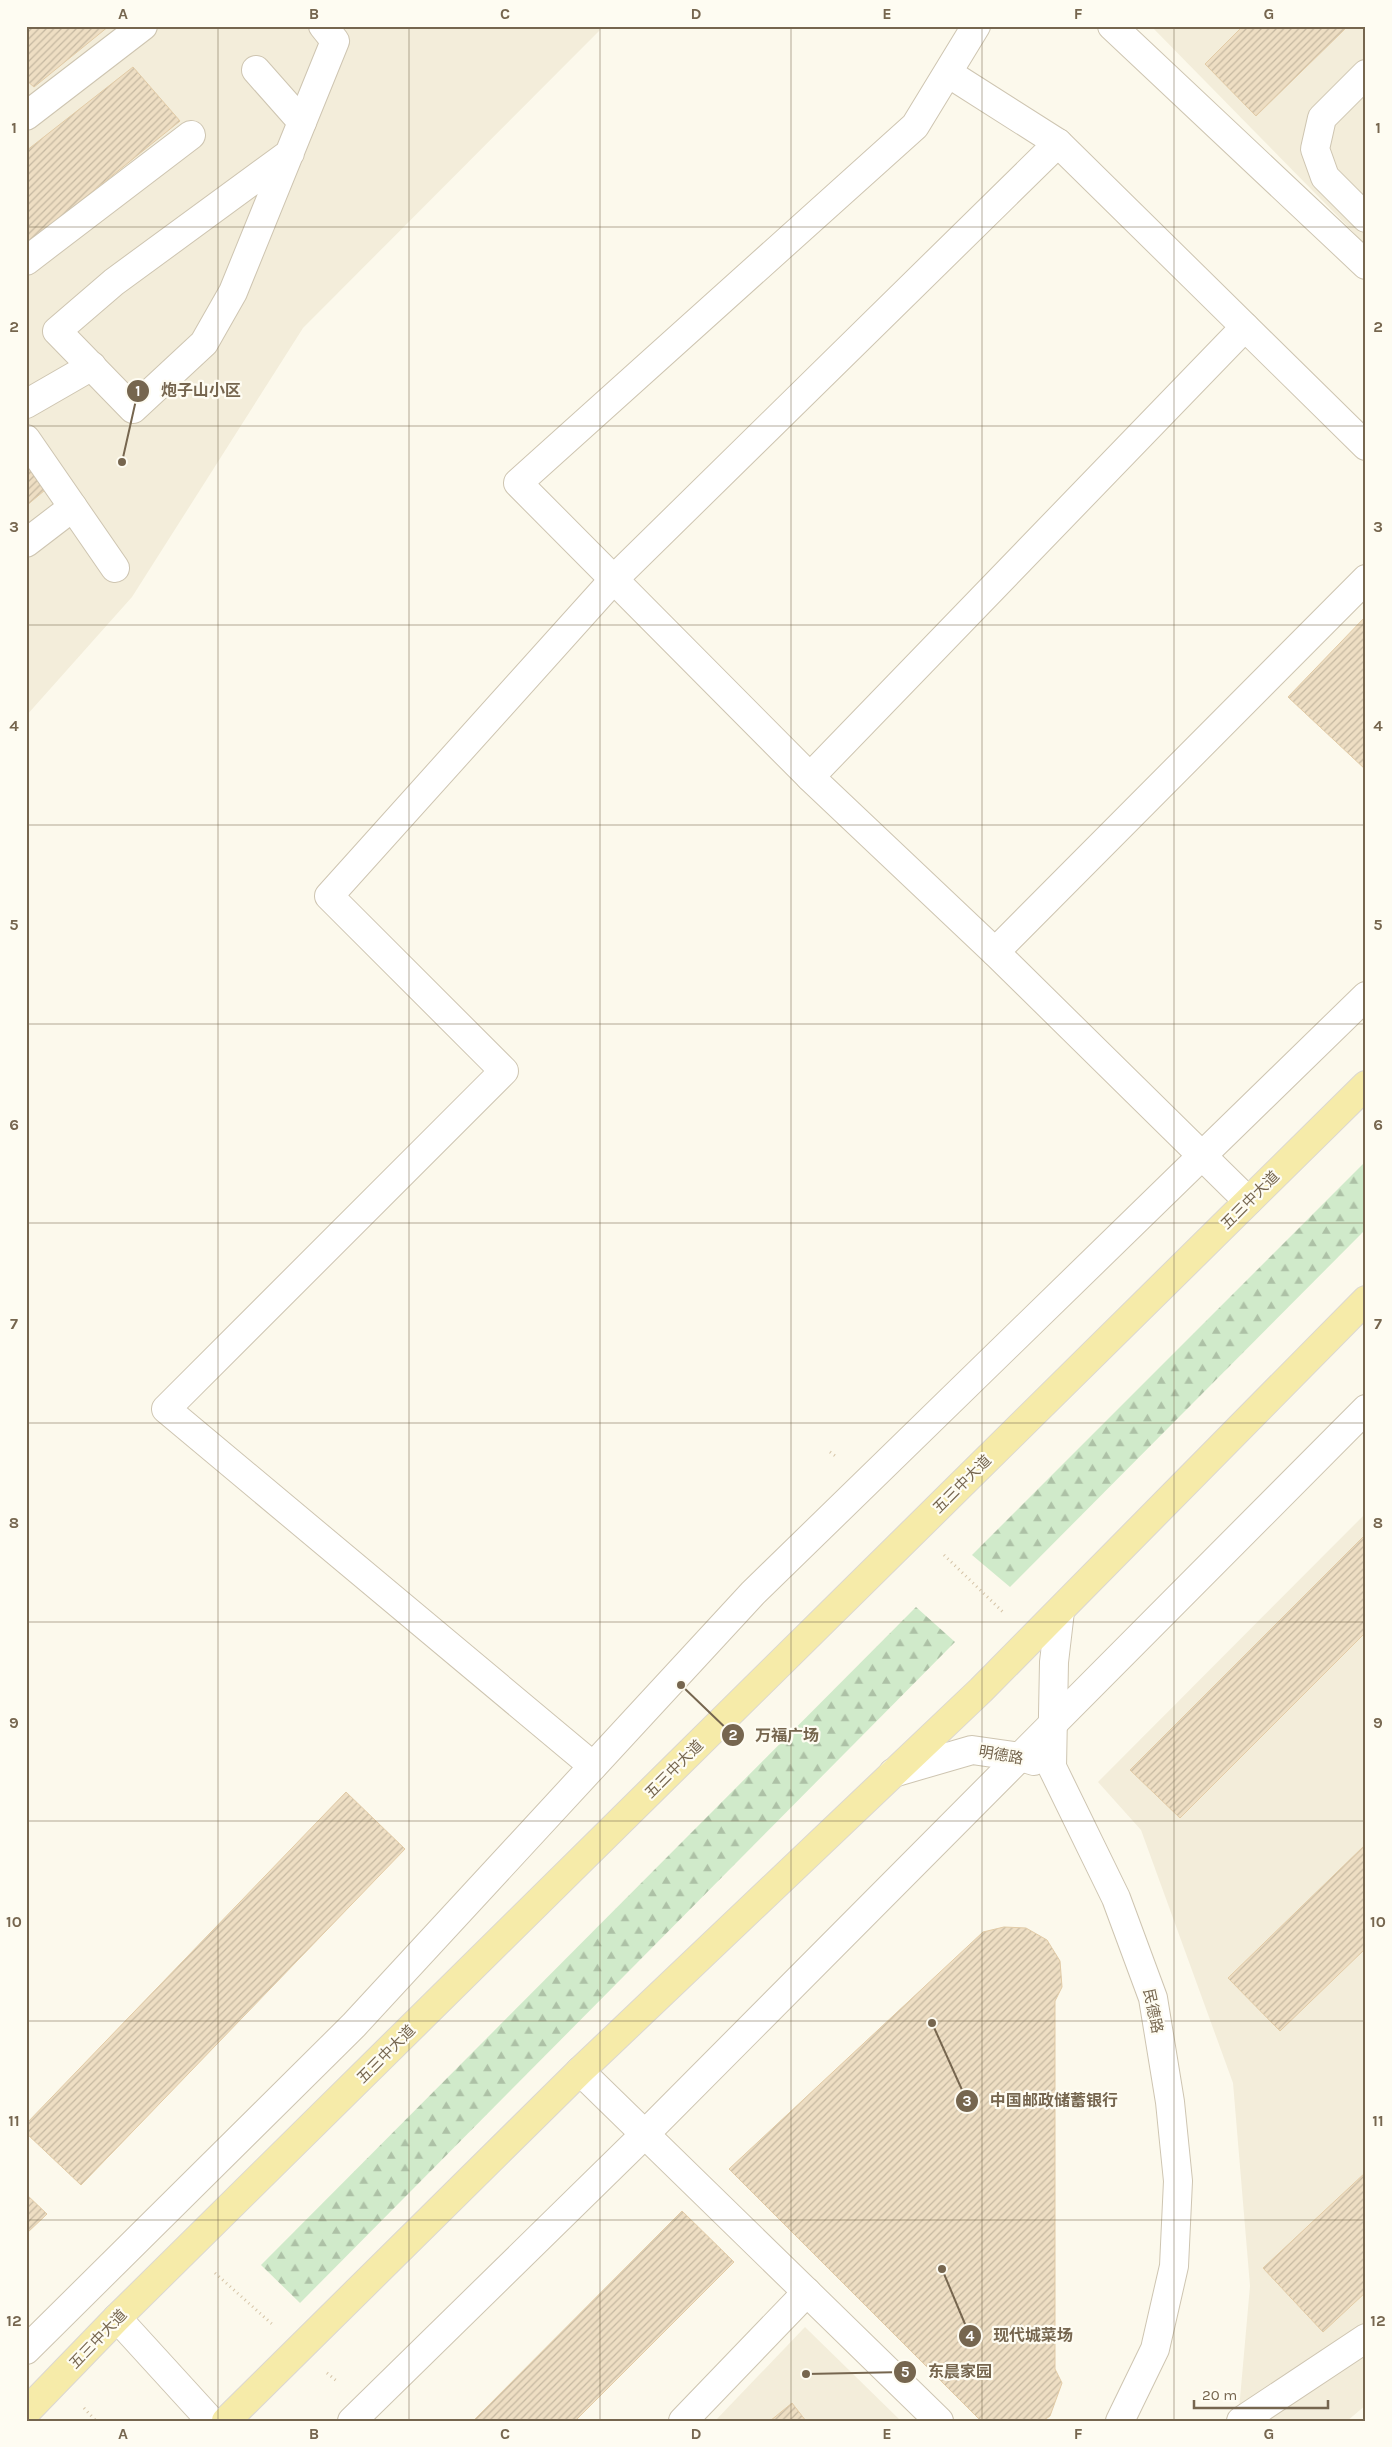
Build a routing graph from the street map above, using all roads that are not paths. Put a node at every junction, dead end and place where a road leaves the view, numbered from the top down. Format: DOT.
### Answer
graph roads {
  1 [pos="144,26"];
  2 [pos="323,26"];
  3 [pos="976,26"];
  4 [pos="1112,26"];
  5 [pos="256,70"];
  6 [pos="948,73"];
  7 [pos="1366,74"];
  8 [pos="26,116"];
  9 [pos="302,122"];
  10 [pos="191,136"];
  11 [pos="1058,143"];
  12 [pos="290,152"];
  13 [pos="1366,218"];
  14 [pos="26,261"];
  15 [pos="1366,265"];
  16 [pos="1245,327"];
  17 [pos="92,366"];
  18 [pos="26,404"];
  19 [pos="26,439"];
  20 [pos="1366,446"];
  21 [pos="73,507"];
  22 [pos="26,543"];
  23 [pos="115,568"];
  24 [pos="615,578"];
  25 [pos="1366,580"];
  26 [pos="810,777"];
  27 [pos="995,952"];
  28 [pos="1366,996"];
  29 [pos="1366,1085"];
  30 [pos="1201,1155"];
  31 [pos="1248,1201"];
  32 [pos="1366,1300"];
  33 [pos="1366,1409"];
  34 [pos="1060,1611"];
  35 [pos="1052,1725"];
  36 [pos="1021,1756"];
  37 [pos="593,1766"];
  38 [pos="1052,1767"];
  39 [pos="893,1773"];
  40 [pos="580,2071"];
  41 [pos="645,2134"];
  42 [pos="806,2292"];
  43 [pos="118,2318"];
  44 [pos="1366,2338"];
  45 [pos="26,2350"];
  46 [pos="26,2412"];
  47 [pos="359,2414"];
  48 [pos="210,2421"];
  49 [pos="226,2421"];
  50 [pos="683,2421"];
  51 [pos="938,2421"];
  52 [pos="1120,2421"];
  53 [pos="1241,2421"];
  1 -- 8 [label="street"];
  2 -- 9 [label="street"];
  3 -- 6 [label="street"];
  4 -- 15 [label="street"];
  5 -- 9 [label="street"];
  6 -- 11 [label="street"];
  6 -- 24 [label="street"];
  7 -- 13 [label="street"];
  9 -- 12 [label="street"];
  10 -- 14 [label="street"];
  11 -- 16 [label="street"];
  11 -- 24 [label="street"];
  12 -- 17 [label="street"];
  12 -- 17 [label="street"];
  16 -- 20 [label="street"];
  16 -- 26 [label="street"];
  17 -- 18 [label="street"];
  19 -- 21 [label="street"];
  21 -- 22 [label="street"];
  21 -- 23 [label="street"];
  24 -- 26 [label="street"];
  24 -- 37 [label="street"];
  25 -- 27 [label="street"];
  26 -- 27 [label="street"];
  27 -- 30 [label="street"];
  28 -- 30 [label="street"];
  29 -- 31 [label="main road, 五三中大道"];
  30 -- 31 [label="street"];
  30 -- 37 [label="street"];
  31 -- 43 [label="main road, 五三中大道"];
  32 -- 34 [label="main road"];
  33 -- 35 [label="street"];
  34 -- 35 [label="street, 民德路"];
  34 -- 39 [label="main road"];
  35 -- 36 [label="street"];
  35 -- 38 [label="street, 民德路"];
  36 -- 38 [label="street, 明德路"];
  36 -- 39 [label="street, 明德路"];
  36 -- 41 [label="street"];
  37 -- 45 [label="street"];
  38 -- 52 [label="street, 民德路"];
  39 -- 40 [label="main road"];
  40 -- 41 [label="street"];
  40 -- 49 [label="main road"];
  41 -- 42 [label="street"];
  41 -- 47 [label="street"];
  42 -- 50 [label="street"];
  42 -- 51 [label="street"];
  43 -- 46 [label="main road, 五三中大道"];
  43 -- 48 [label="street"];
  44 -- 53 [label="street"];
}
